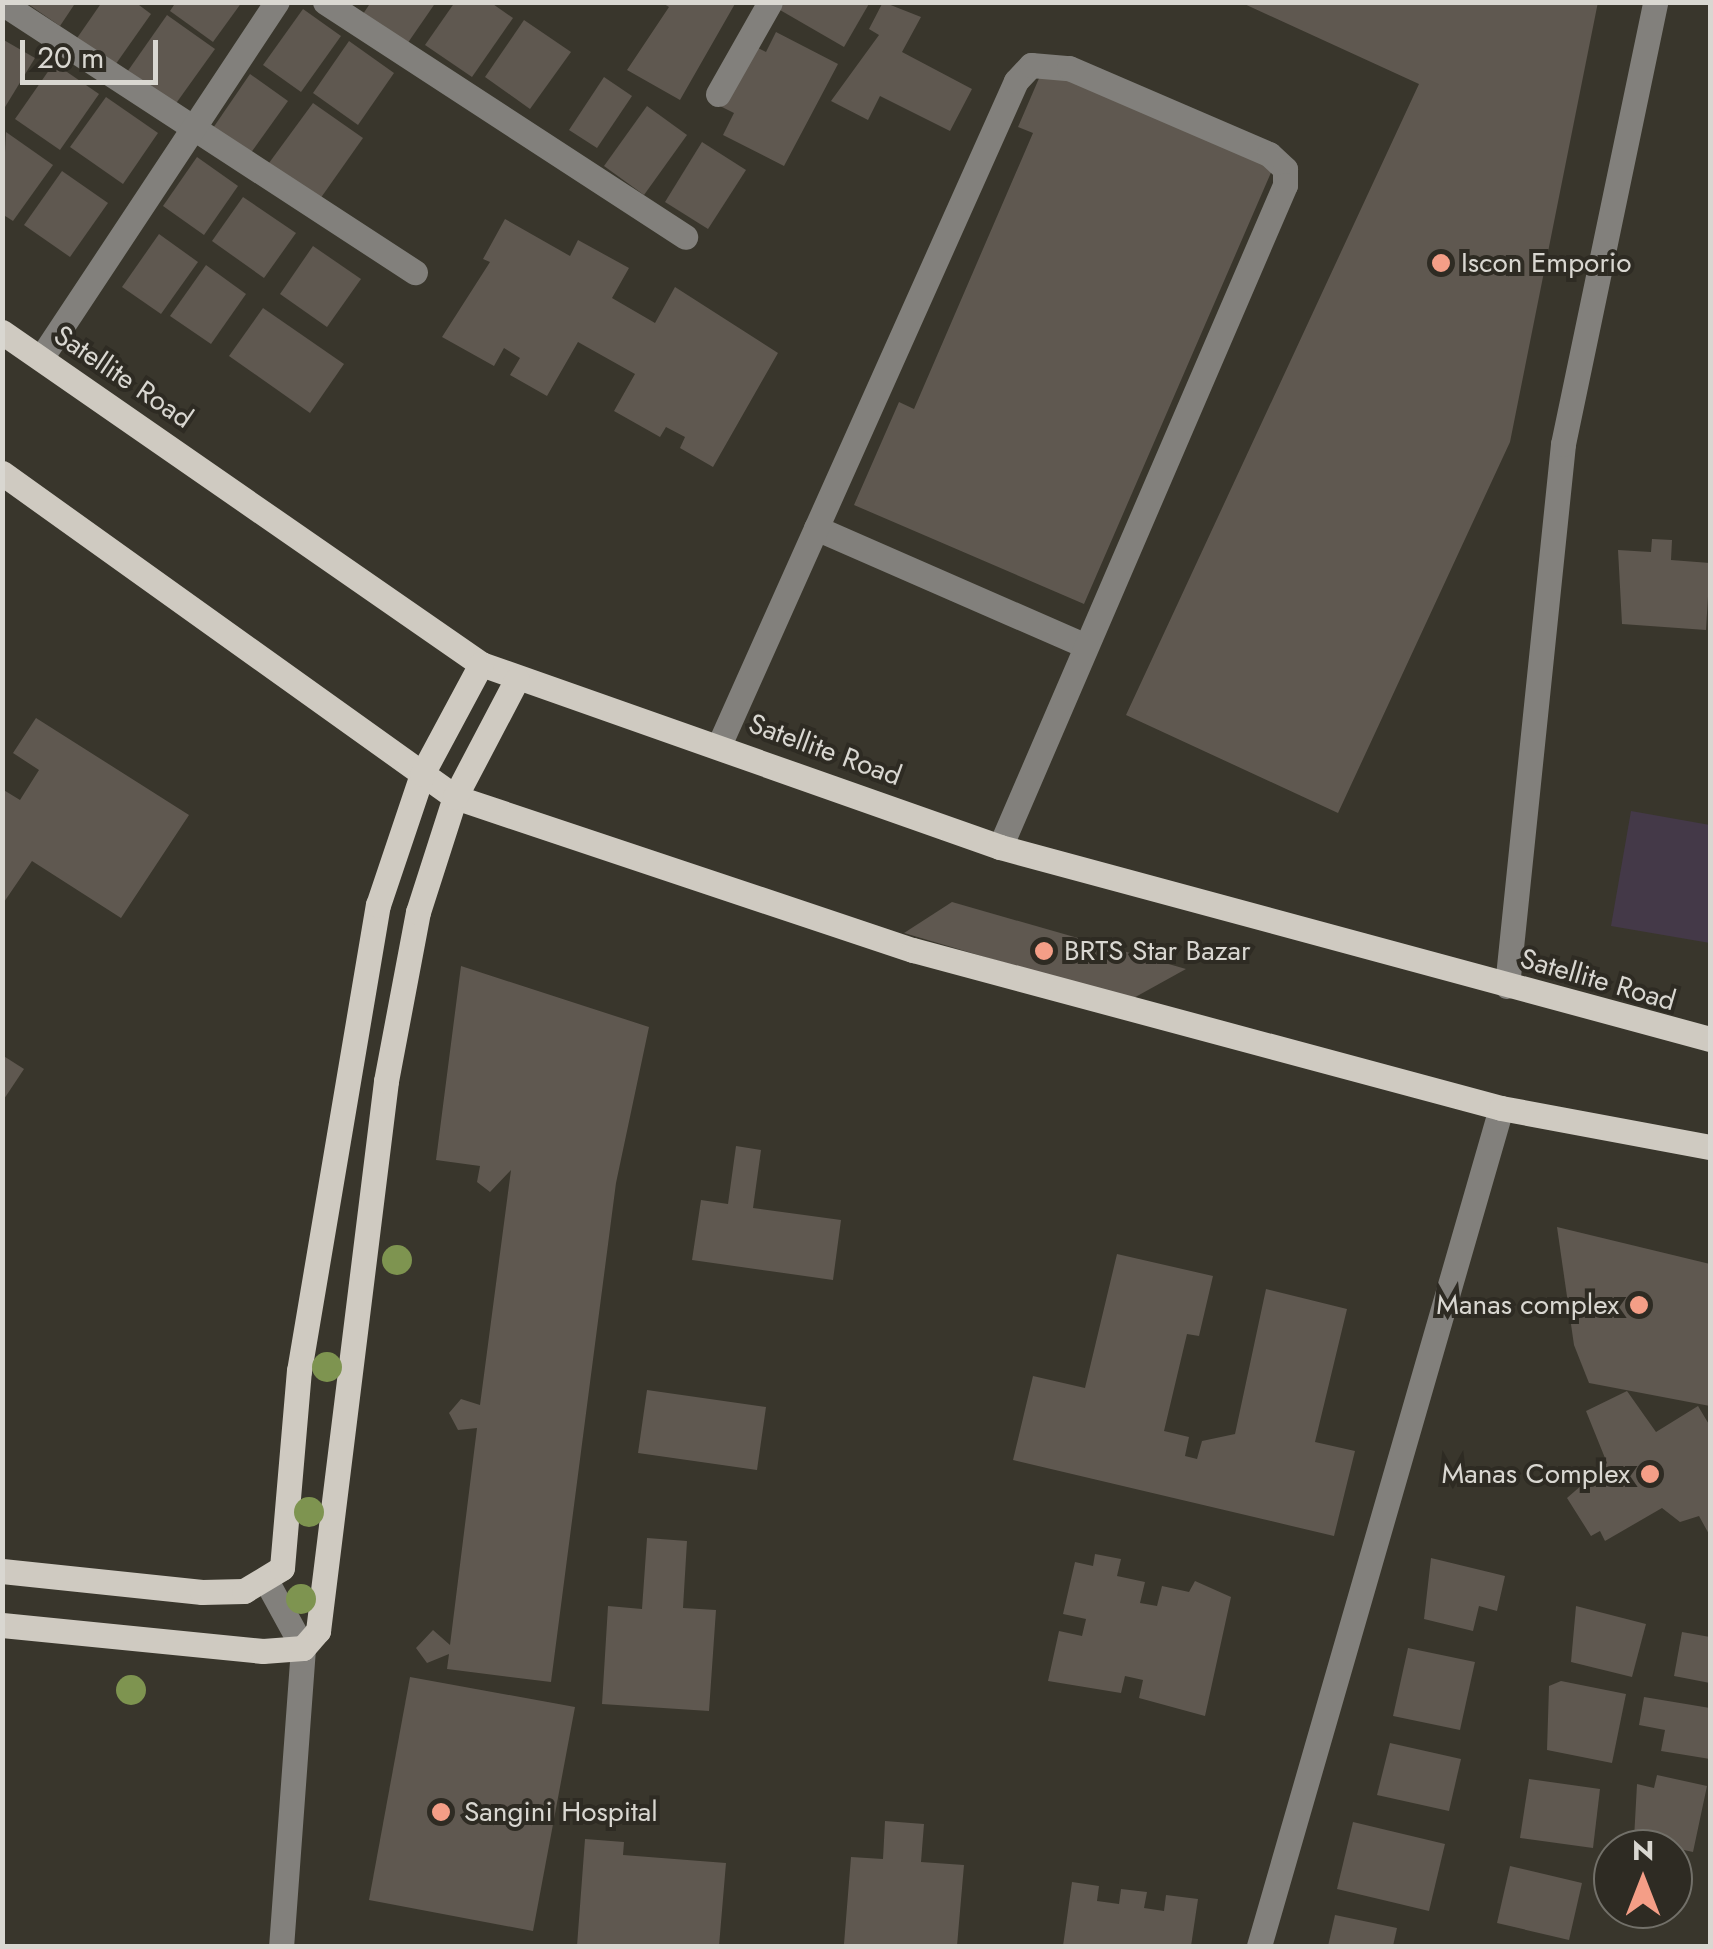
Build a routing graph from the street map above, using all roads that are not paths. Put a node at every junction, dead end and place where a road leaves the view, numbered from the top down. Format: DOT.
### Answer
graph roads {
  1 [pos="277,2"];
  2 [pos="325,2"];
  3 [pos="770,2"];
  4 [pos="1654,2"];
  5 [pos="2,3"];
  6 [pos="718,94"];
  7 [pos="193,128"];
  8 [pos="685,236"];
  9 [pos="415,272"];
  10 [pos="2,332"];
  11 [pos="41,358"];
  12 [pos="2,473"];
  13 [pos="816,528"];
  14 [pos="1084,645"];
  15 [pos="481,664"];
  16 [pos="517,679"];
  17 [pos="720,742"];
  18 [pos="422,774"];
  19 [pos="455,798"];
  20 [pos="1000,847"];
  21 [pos="1508,986"];
  22 [pos="1710,1039"];
  23 [pos="1501,1108"];
  24 [pos="1710,1147"];
  25 [pos="2,1572"];
  26 [pos="268,1584"];
  27 [pos="2,1626"];
  28 [pos="303,1648"];
  29 [pos="281,1946"];
  30 [pos="1259,1946"];
  1 -- 7 [label="street"];
  2 -- 8 [label="street"];
  3 -- 6 [label="street"];
  4 -- 21 [label="street"];
  5 -- 7 [label="street"];
  7 -- 9 [label="street"];
  7 -- 11 [label="street"];
  10 -- 11 [label="main road, Satellite Road"];
  11 -- 15 [label="main road, Satellite Road"];
  12 -- 18 [label="main road"];
  13 -- 14 [label="street"];
  13 -- 14 [label="street"];
  13 -- 17 [label="street"];
  14 -- 20 [label="street"];
  15 -- 16 [label="main road, Satellite Road"];
  15 -- 18 [label="main road"];
  16 -- 17 [label="main road, Satellite Road"];
  16 -- 19 [label="main road"];
  17 -- 20 [label="main road, Satellite Road"];
  18 -- 19 [label="main road"];
  18 -- 26 [label="main road"];
  19 -- 23 [label="main road"];
  19 -- 28 [label="main road"];
  20 -- 21 [label="main road, Satellite Road"];
  21 -- 22 [label="main road, Satellite Road"];
  23 -- 24 [label="main road"];
  23 -- 30 [label="street"];
  25 -- 26 [label="main road"];
  26 -- 28 [label="street"];
  27 -- 28 [label="main road"];
  28 -- 29 [label="street"];
}
